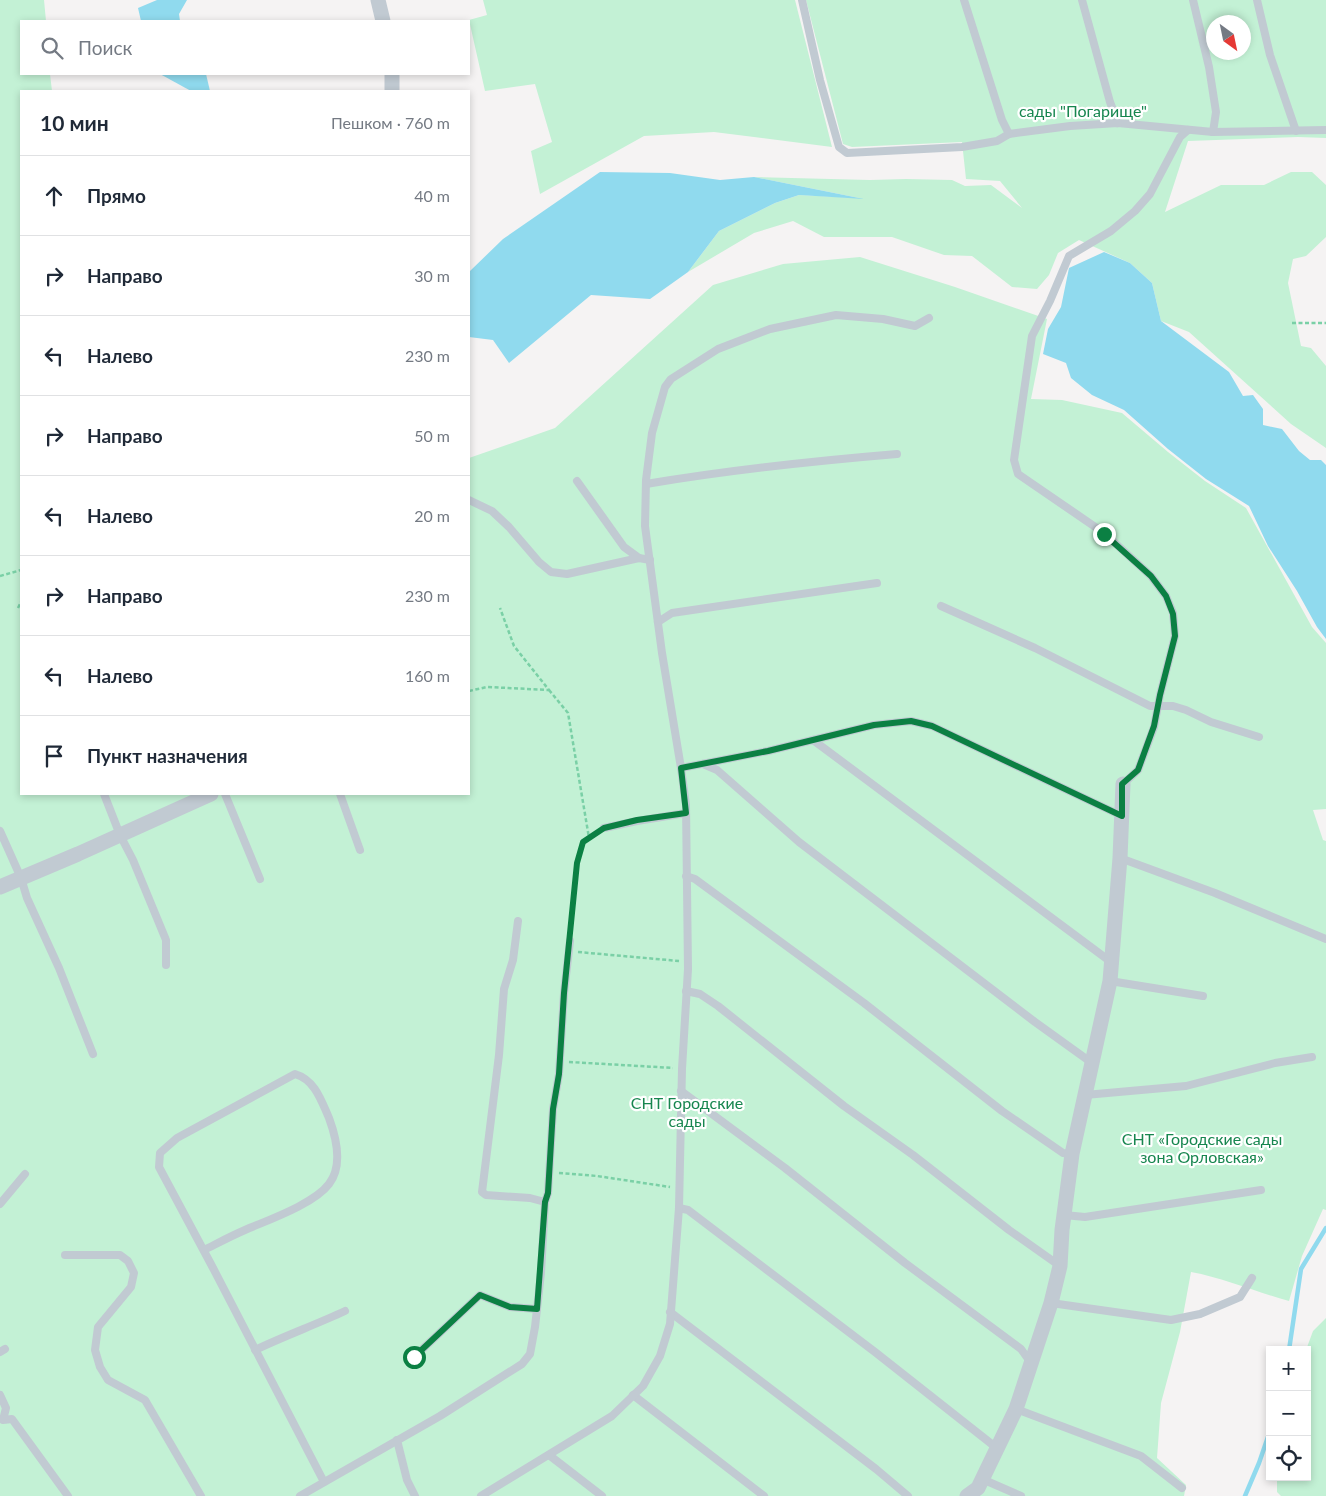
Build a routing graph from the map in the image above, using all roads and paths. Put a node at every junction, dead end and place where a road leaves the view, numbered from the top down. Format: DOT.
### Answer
graph roads {
  1 [pos="378,0"];
  2 [pos="802,0"];
  3 [pos="964,0"];
  4 [pos="1082,0"];
  5 [pos="1193,0"];
  6 [pos="1257,0"];
  7 [pos="383,20"];
  8 [pos="392,75"];
  9 [pos="392,90"];
  10 [pos="1118,123"];
  11 [pos="1188,130"];
  12 [pos="1326,130"];
  13 [pos="1296,131"];
  14 [pos="1213,132"];
  15 [pos="1009,134"];
  16 [pos="929,318"];
  17 [pos="1292,323"];
  18 [pos="1326,323"];
  19 [pos="897,454"];
  20 [pos="577,481"];
  21 [pos="646,484"];
  22 [pos="470,500"];
  23 [pos="638,558"];
  24 [pos="650,560"];
  25 [pos="20,570"];
  26 [pos="0,576"];
  27 [pos="877,583"];
  28 [pos="20,604"];
  29 [pos="941,606"];
  30 [pos="18,608"];
  31 [pos="500,608"];
  32 [pos="658,622"];
  33 [pos="549,690"];
  34 [pos="470,692"];
  35 [pos="1158,705"];
  36 [pos="1259,737"];
  37 [pos="813,740"];
  38 [pos="703,764"];
  39 [pos="681,768"];
  40 [pos="1122,784"];
  41 [pos="104,795"];
  42 [pos="209,795"];
  43 [pos="225,795"];
  44 [pos="340,795"];
  45 [pos="686,813"];
  46 [pos="1122,816"];
  47 [pos="604,828"];
  48 [pos="0,831"];
  49 [pos="120,835"];
  50 [pos="589,838"];
  51 [pos="360,850"];
  52 [pos="1120,858"];
  53 [pos="686,876"];
  54 [pos="21,878"];
  55 [pos="260,879"];
  56 [pos="0,887"];
  57 [pos="518,921"];
  58 [pos="1326,939"];
  59 [pos="570,941"];
  60 [pos="568,952"];
  61 [pos="688,961"];
  62 [pos="1111,962"];
  63 [pos="166,965"];
  64 [pos="1110,981"];
  65 [pos="686,991"];
  66 [pos="1203,996"];
  67 [pos="93,1054"];
  68 [pos="1312,1057"];
  69 [pos="560,1061"];
  70 [pos="1092,1063"];
  71 [pos="682,1069"];
  72 [pos="681,1091"];
  73 [pos="1085,1095"];
  74 [pos="1072,1154"];
  75 [pos="549,1172"];
  76 [pos="25,1174"];
  77 [pos="679,1189"];
  78 [pos="1261,1190"];
  79 [pos="545,1202"];
  80 [pos="0,1204"];
  81 [pos="679,1208"];
  82 [pos="1064,1215"];
  83 [pos="204,1250"];
  84 [pos="65,1255"];
  85 [pos="1060,1266"];
  86 [pos="1252,1278"];
  87 [pos="1051,1303"];
  88 [pos="537,1309"];
  89 [pos="345,1311"];
  90 [pos="670,1312"];
  91 [pos="255,1350"];
  92 [pos="414,1357"];
  93 [pos="1031,1363"];
  94 [pos="0,1395"];
  95 [pos="633,1395"];
  96 [pos="1016,1409"];
  97 [pos="1,1420"];
  98 [pos="397,1440"];
  99 [pos="998,1449"];
  100 [pos="549,1454"];
  101 [pos="982,1479"];
  102 [pos="324,1482"];
  103 [pos="1182,1488"];
  104 [pos="68,1496"];
  105 [pos="200,1496"];
  106 [pos="300,1496"];
  107 [pos="415,1496"];
  108 [pos="481,1496"];
  109 [pos="602,1496"];
  110 [pos="764,1496"];
  111 [pos="908,1496"];
  112 [pos="967,1496"];
  113 [pos="1021,1496"];
  1 -- 7 [label="street"];
  2 -- 15 [label="lane"];
  3 -- 15 [label="lane"];
  4 -- 10 [label="lane"];
  5 -- 14 [label="lane"];
  6 -- 13 [label="lane"];
  8 -- 9 [label="street"];
  10 -- 11 [label="lane"];
  10 -- 15 [label="lane"];
  11 -- 14 [label="lane"];
  11 -- 35 [label="lane"];
  12 -- 13 [label="lane"];
  13 -- 14 [label="lane"];
  16 -- 21 [label="lane"];
  17 -- 18 [label="path"];
  19 -- 21 [label="lane"];
  20 -- 23 [label="lane"];
  21 -- 24 [label="lane"];
  22 -- 23 [label="lane"];
  23 -- 24 [label="lane"];
  24 -- 32 [label="lane"];
  25 -- 26 [label="path"];
  27 -- 32 [label="lane"];
  28 -- 30 [label="path"];
  29 -- 35 [label="lane"];
  31 -- 33 [label="path"];
  32 -- 39 [label="lane"];
  33 -- 34 [label="path"];
  33 -- 50 [label="path"];
  35 -- 36 [label="lane"];
  35 -- 40 [label="lane"];
  37 -- 38 [label="lane"];
  37 -- 46 [label="lane"];
  37 -- 62 [label="lane"];
  38 -- 39 [label="lane"];
  38 -- 70 [label="lane"];
  39 -- 45 [label="lane"];
  40 -- 46 [label="street"];
  41 -- 49 [label="lane"];
  42 -- 49 [label="street"];
  43 -- 55 [label="lane"];
  44 -- 51 [label="lane"];
  45 -- 47 [label="lane"];
  45 -- 53 [label="lane"];
  46 -- 52 [label="street"];
  47 -- 50 [label="path"];
  48 -- 54 [label="lane"];
  49 -- 54 [label="street"];
  49 -- 63 [label="lane"];
  50 -- 59 [label="path"];
  52 -- 58 [label="lane"];
  52 -- 62 [label="street"];
  53 -- 61 [label="lane"];
  53 -- 74 [label="lane"];
  54 -- 56 [label="street"];
  54 -- 67 [label="lane"];
  57 -- 79 [label="lane"];
  59 -- 60 [label="lane"];
  60 -- 61 [label="path"];
  60 -- 69 [label="lane"];
  61 -- 65 [label="lane"];
  62 -- 64 [label="street"];
  64 -- 66 [label="lane"];
  64 -- 70 [label="street"];
  65 -- 71 [label="lane"];
  65 -- 85 [label="lane"];
  68 -- 73 [label="lane"];
  69 -- 71 [label="path"];
  69 -- 75 [label="lane"];
  70 -- 73 [label="street"];
  71 -- 72 [label="lane"];
  72 -- 77 [label="lane"];
  72 -- 93 [label="lane"];
  73 -- 74 [label="street"];
  74 -- 82 [label="street"];
  75 -- 77 [label="path"];
  75 -- 79 [label="lane"];
  76 -- 80 [label="lane"];
  77 -- 81 [label="lane"];
  78 -- 82 [label="lane"];
  79 -- 88 [label="lane"];
  81 -- 90 [label="lane"];
  81 -- 99 [label="lane"];
  82 -- 85 [label="street"];
  83 -- 83 [label="lane"];
  83 -- 91 [label="lane"];
  84 -- 105 [label="lane"];
  85 -- 87 [label="street"];
  86 -- 87 [label="lane"];
  87 -- 93 [label="street"];
  88 -- 92 [label="lane"];
  88 -- 98 [label="lane"];
  89 -- 91 [label="lane"];
  90 -- 95 [label="lane"];
  90 -- 111 [label="lane"];
  91 -- 102 [label="lane"];
  93 -- 96 [label="street"];
  94 -- 97 [label="lane"];
  95 -- 100 [label="lane"];
  95 -- 110 [label="lane"];
  96 -- 99 [label="street"];
  96 -- 103 [label="lane"];
  97 -- 104 [label="lane"];
  98 -- 102 [label="lane"];
  98 -- 107 [label="lane"];
  99 -- 101 [label="street"];
  100 -- 108 [label="lane"];
  100 -- 109 [label="lane"];
  101 -- 112 [label="street"];
  101 -- 113 [label="lane"];
  102 -- 106 [label="lane"];
}
